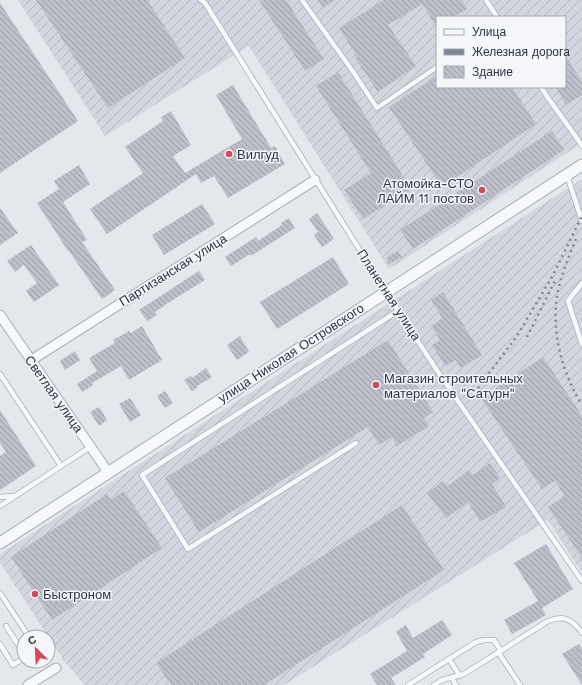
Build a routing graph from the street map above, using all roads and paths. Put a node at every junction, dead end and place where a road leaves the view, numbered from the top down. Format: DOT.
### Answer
graph roads {
  1 [pos="302,0"];
  2 [pos="486,0"];
  3 [pos="203,2"];
  4 [pos="496,16"];
  5 [pos="436,68"];
  6 [pos="542,88"];
  7 [pos="582,146"];
  8 [pos="582,165"];
  9 [pos="567,174"];
  10 [pos="315,180"];
  11 [pos="582,221"];
  12 [pos="582,283"];
  13 [pos="386,292"];
  14 [pos="398,311"];
  15 [pos="0,315"];
  16 [pos="582,344"];
  17 [pos="30,361"];
  18 [pos="0,374"];
  19 [pos="356,443"];
  20 [pos="90,447"];
  21 [pos="61,466"];
  22 [pos="108,472"];
  23 [pos="16,496"];
  24 [pos="0,497"];
  25 [pos="0,506"];
  26 [pos="0,543"];
  27 [pos="582,581"];
  28 [pos="0,593"];
  29 [pos="6,626"];
  30 [pos="25,629"];
  31 [pos="582,633"];
  32 [pos="16,642"];
  33 [pos="0,644"];
  34 [pos="500,652"];
  35 [pos="449,659"];
  36 [pos="16,663"];
  37 [pos="54,669"];
  38 [pos="460,676"];
  39 [pos="452,678"];
  40 [pos="28,685"];
  41 [pos="408,685"];
  42 [pos="434,685"];
  43 [pos="456,685"];
  44 [pos="520,685"];
  1 -- 5 [label="lane"];
  2 -- 4 [label="lane"];
  3 -- 10 [label="lane, Планетная улица"];
  6 -- 7 [label="lane"];
  8 -- 9 [label="street, улица Николая Островского"];
  9 -- 11 [label="lane"];
  9 -- 13 [label="street, улица Николая Островского"];
  10 -- 13 [label="lane, Планетная улица"];
  10 -- 17 [label="street, Партизанская улица"];
  12 -- 16 [label="lane"];
  13 -- 14 [label="lane, Планетная улица"];
  13 -- 22 [label="street, улица Николая Островского"];
  14 -- 19 [label="lane"];
  14 -- 27 [label="lane, Планетная улица"];
  15 -- 17 [label="street, Светлая улица"];
  17 -- 20 [label="street, Светлая улица"];
  18 -- 21 [label="lane"];
  20 -- 21 [label="lane"];
  20 -- 22 [label="street, Светлая улица"];
  21 -- 23 [label="lane"];
  22 -- 26 [label="street, улица Николая Островского"];
  23 -- 24 [label="lane"];
  23 -- 25 [label="lane"];
  28 -- 30 [label="lane"];
  29 -- 32 [label="lane"];
  31 -- 34 [label="lane"];
  33 -- 36 [label="lane"];
  34 -- 35 [label="lane"];
  34 -- 38 [label="lane"];
  34 -- 44 [label="lane"];
  35 -- 38 [label="lane"];
  35 -- 41 [label="lane"];
  37 -- 40 [label="street"];
  38 -- 39 [label="lane"];
  39 -- 42 [label="lane"];
  39 -- 43 [label="lane"];
}
